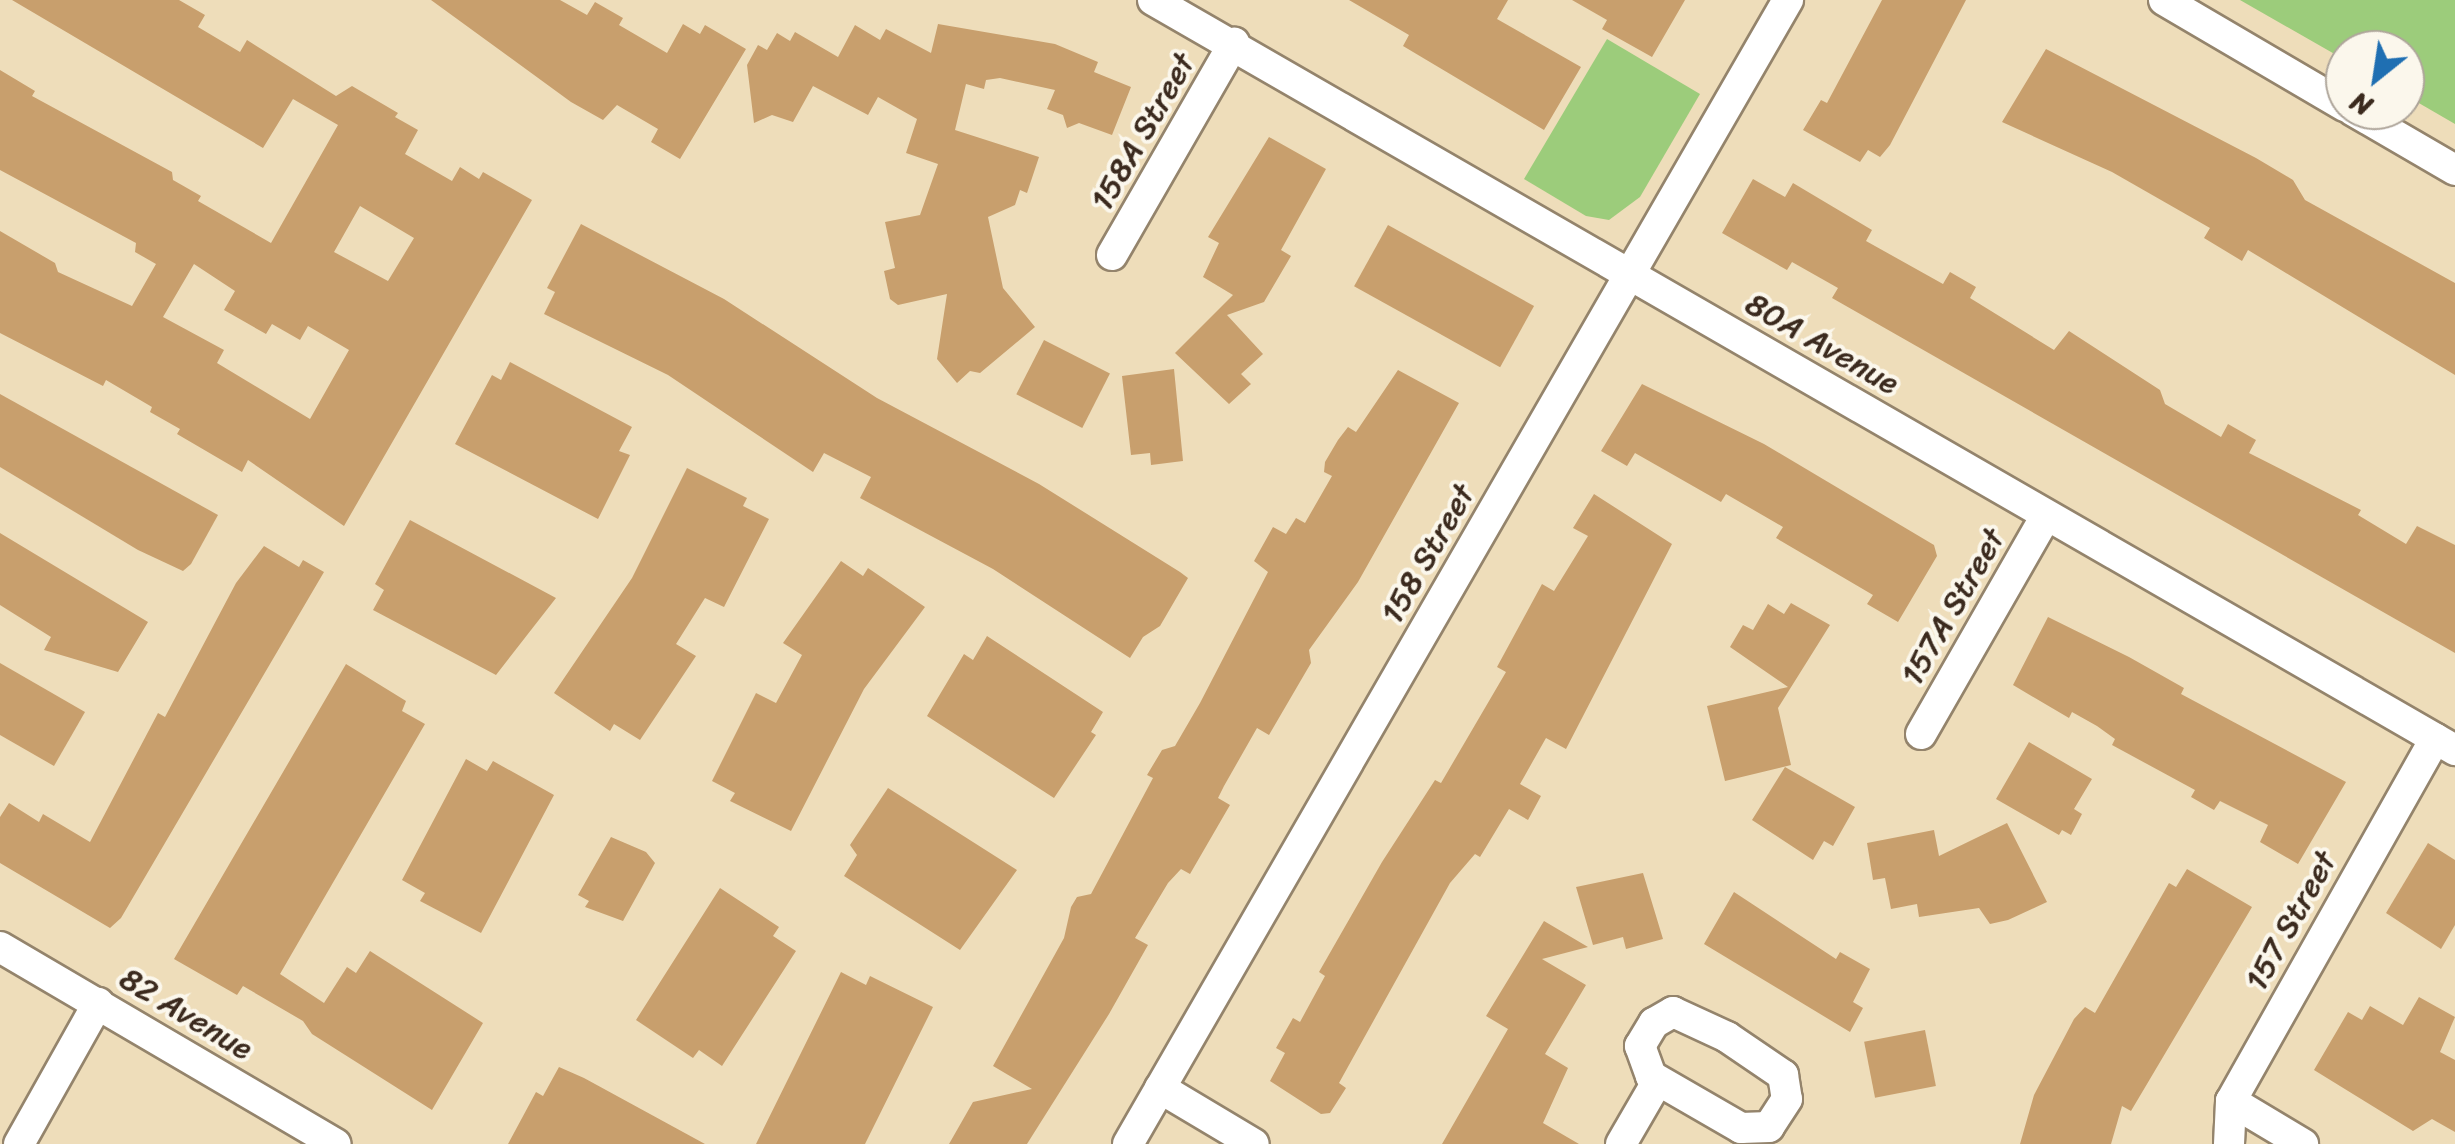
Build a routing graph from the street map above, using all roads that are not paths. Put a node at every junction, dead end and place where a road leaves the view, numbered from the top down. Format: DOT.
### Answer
graph roads {
  1 [pos="1153,0"];
  2 [pos="1788,0"];
  3 [pos="2164,0"];
  4 [pos="1234,44"];
  5 [pos="2325,94"];
  6 [pos="2386,130"];
  7 [pos="2455,170"];
  8 [pos="1112,255"];
  9 [pos="1631,272"];
  10 [pos="2046,516"];
  11 [pos="1922,734"];
  12 [pos="2445,744"];
  13 [pos="0,946"];
  14 [pos="98,1002"];
  15 [pos="1657,1082"];
  16 [pos="1160,1088"];
  17 [pos="2230,1101"];
  18 [pos="19,1144"];
  19 [pos="336,1144"];
  20 [pos="1128,1144"];
  21 [pos="1254,1144"];
  22 [pos="1621,1144"];
  23 [pos="2229,1144"];
  24 [pos="2303,1144"];
  1 -- 4 [label="street, 80A Avenue"];
  2 -- 9 [label="street, 158 Street"];
  3 -- 5 [label="street"];
  4 -- 8 [label="street, 158A Street"];
  4 -- 9 [label="street, 80A Avenue"];
  6 -- 7 [label="street"];
  9 -- 10 [label="street, 80A Avenue"];
  9 -- 16 [label="street, 158 Street"];
  10 -- 11 [label="street, 157A Street"];
  10 -- 12 [label="street, 80A Avenue"];
  12 -- 17 [label="street, 157 Street"];
  13 -- 14 [label="street, 82 Avenue"];
  14 -- 18 [label="street"];
  14 -- 19 [label="street, 82 Avenue"];
  15 -- 15 [label="street"];
  15 -- 22 [label="street"];
  16 -- 20 [label="street, 158 Street"];
  16 -- 21 [label="street"];
  17 -- 23 [label="street, 157 Street"];
  17 -- 24 [label="street"];
}
